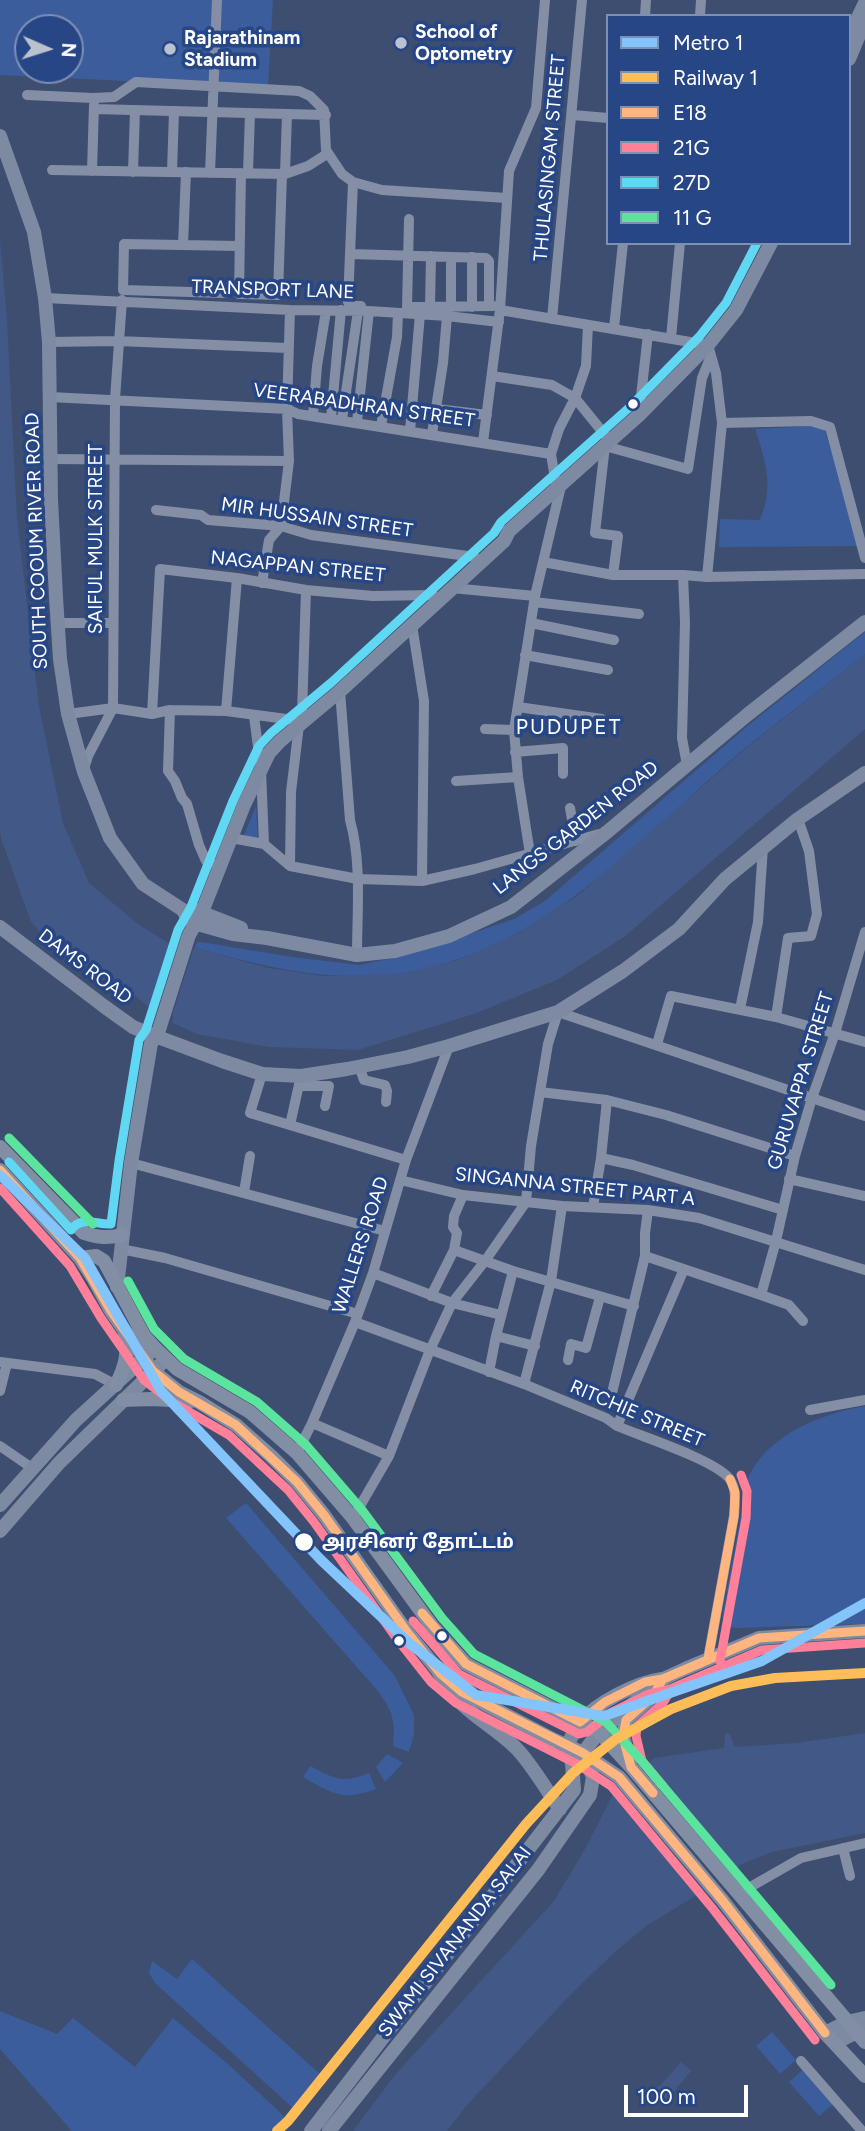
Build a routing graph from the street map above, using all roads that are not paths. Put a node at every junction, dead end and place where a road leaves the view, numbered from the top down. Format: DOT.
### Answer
graph roads {
  1 [pos="217,0"];
  2 [pos="545,0"];
  3 [pos="582,0"];
  4 [pos="865,3"];
  5 [pos="865,21"];
  6 [pos="851,34"];
  7 [pos="851,54"];
  8 [pos="213,86"];
  9 [pos="27,95"];
  10 [pos="94,103"];
  11 [pos="135,110"];
  12 [pos="174,111"];
  13 [pos="211,112"];
  14 [pos="250,113"];
  15 [pos="287,114"];
  16 [pos="326,115"];
  17 [pos="573,115"];
  18 [pos="606,118"];
  19 [pos="0,136"];
  20 [pos="327,154"];
  21 [pos="52,170"];
  22 [pos="92,171"];
  23 [pos="133,172"];
  24 [pos="172,172"];
  25 [pos="186,173"];
  26 [pos="210,173"];
  27 [pos="245,173"];
  28 [pos="284,174"];
  29 [pos="353,182"];
  30 [pos="507,198"];
  31 [pos="410,219"];
  32 [pos="624,245"];
  33 [pos="680,245"];
  34 [pos="770,245"];
  35 [pos="183,246"];
  36 [pos="239,246"];
  37 [pos="350,254"];
  38 [pos="408,256"];
  39 [pos="431,256"];
  40 [pos="451,257"];
  41 [pos="472,257"];
  42 [pos="224,293"];
  43 [pos="45,298"];
  44 [pos="122,300"];
  45 [pos="489,306"];
  46 [pos="407,307"];
  47 [pos="430,307"];
  48 [pos="472,307"];
  49 [pos="500,308"];
  50 [pos="290,310"];
  51 [pos="341,310"];
  52 [pos="326,311"];
  53 [pos="358,311"];
  54 [pos="369,311"];
  55 [pos="449,311"];
  56 [pos="398,313"];
  57 [pos="420,314"];
  58 [pos="552,319"];
  59 [pos="499,322"];
  60 [pos="588,325"];
  61 [pos="614,328"];
  62 [pos="648,334"];
  63 [pos="671,338"];
  64 [pos="118,341"];
  65 [pos="49,342"];
  66 [pos="289,348"];
  67 [pos="710,350"];
  68 [pos="492,376"];
  69 [pos="50,397"];
  70 [pos="575,398"];
  71 [pos="114,399"];
  72 [pos="288,409"];
  73 [pos="437,409"];
  74 [pos="313,415"];
  75 [pos="487,415"];
  76 [pos="639,415"];
  77 [pos="336,419"];
  78 [pos="357,422"];
  79 [pos="722,423"];
  80 [pos="381,426"];
  81 [pos="410,431"];
  82 [pos="432,434"];
  83 [pos="483,442"];
  84 [pos="608,443"];
  85 [pos="551,454"];
  86 [pos="51,459"];
  87 [pos="113,459"];
  88 [pos="289,461"];
  89 [pos="559,489"];
  90 [pos="156,510"];
  91 [pos="281,526"];
  92 [pos="509,531"];
  93 [pos="475,557"];
  94 [pos="865,558"];
  95 [pos="543,562"];
  96 [pos="865,574"];
  97 [pos="612,575"];
  98 [pos="683,575"];
  99 [pos="707,577"];
  100 [pos="237,578"];
  101 [pos="262,583"];
  102 [pos="452,588"];
  103 [pos="306,590"];
  104 [pos="433,594"];
  105 [pos="534,599"];
  106 [pos="639,614"];
  107 [pos="865,622"];
  108 [pos="58,623"];
  109 [pos="113,623"];
  110 [pos="531,623"];
  111 [pos="412,625"];
  112 [pos="614,640"];
  113 [pos="525,655"];
  114 [pos="608,670"];
  115 [pos="340,691"];
  116 [pos="518,707"];
  117 [pos="113,708"];
  118 [pos="170,710"];
  119 [pos="226,711"];
  120 [pos="68,714"];
  121 [pos="152,714"];
  122 [pos="254,716"];
  123 [pos="298,719"];
  124 [pos="602,719"];
  125 [pos="485,729"];
  126 [pos="514,730"];
  127 [pos="515,752"];
  128 [pos="259,764"];
  129 [pos="687,765"];
  130 [pos="84,772"];
  131 [pos="865,773"];
  132 [pos="563,774"];
  133 [pos="517,777"];
  134 [pos="456,781"];
  135 [pos="570,808"];
  136 [pos="798,819"];
  137 [pos="607,832"];
  138 [pos="231,838"];
  139 [pos="576,841"];
  140 [pos="264,844"];
  141 [pos="763,847"];
  142 [pos="530,854"];
  143 [pos="211,863"];
  144 [pos="290,866"];
  145 [pos="358,879"];
  146 [pos="422,881"];
  147 [pos="190,920"];
  148 [pos="0,927"];
  149 [pos="865,932"];
  150 [pos="357,955"];
  151 [pos="861,963"];
  152 [pos="740,1009"];
  153 [pos="558,1012"];
  154 [pos="776,1017"];
  155 [pos="835,1033"];
  156 [pos="152,1038"];
  157 [pos="865,1042"];
  158 [pos="657,1044"];
  159 [pos="449,1046"];
  160 [pos="359,1066"];
  161 [pos="262,1074"];
  162 [pos="300,1081"];
  163 [pos="540,1092"];
  164 [pos="812,1098"];
  165 [pos="607,1100"];
  166 [pos="386,1102"];
  167 [pos="325,1106"];
  168 [pos="865,1115"];
  169 [pos="290,1125"];
  170 [pos="0,1147"];
  171 [pos="250,1156"];
  172 [pos="794,1156"];
  173 [pos="601,1158"];
  174 [pos="406,1160"];
  175 [pos="131,1163"];
  176 [pos="0,1170"];
  177 [pos="789,1179"];
  178 [pos="400,1181"];
  179 [pos="244,1192"];
  180 [pos="463,1195"];
  181 [pos="865,1196"];
  182 [pos="526,1202"];
  183 [pos="562,1206"];
  184 [pos="593,1207"];
  185 [pos="649,1210"];
  186 [pos="783,1210"];
  187 [pos="386,1231"];
  188 [pos="84,1233"];
  189 [pos="776,1241"];
  190 [pos="122,1242"];
  191 [pos="454,1250"];
  192 [pos="76,1254"];
  193 [pos="645,1256"];
  194 [pos="485,1261"];
  195 [pos="684,1269"];
  196 [pos="865,1270"];
  197 [pos="513,1271"];
  198 [pos="373,1273"];
  199 [pos="551,1281"];
  200 [pos="117,1287"];
  201 [pos="761,1295"];
  202 [pos="431,1296"];
  203 [pos="600,1297"];
  204 [pos="452,1303"];
  205 [pos="634,1306"];
  206 [pos="501,1315"];
  207 [pos="356,1318"];
  208 [pos="803,1321"];
  209 [pos="125,1332"];
  210 [pos="496,1336"];
  211 [pos="535,1346"];
  212 [pos="430,1350"];
  213 [pos="151,1359"];
  214 [pos="568,1360"];
  215 [pos="4,1362"];
  216 [pos="489,1372"];
  217 [pos="524,1384"];
  218 [pos="116,1385"];
  219 [pos="0,1391"];
  220 [pos="611,1397"];
  221 [pos="123,1400"];
  222 [pos="865,1400"];
  223 [pos="199,1402"];
  224 [pos="810,1410"];
  225 [pos="312,1423"];
  226 [pos="617,1426"];
  227 [pos="0,1446"];
  228 [pos="297,1453"];
  229 [pos="389,1456"];
  230 [pos="32,1468"];
  231 [pos="0,1505"];
  232 [pos="354,1518"];
  233 [pos="0,1531"];
  234 [pos="865,1630"];
  235 [pos="708,1659"];
  236 [pos="439,1671"];
  237 [pos="663,1679"];
  238 [pos="580,1722"];
  239 [pos="598,1732"];
  240 [pos="567,1746"];
  241 [pos="583,1753"];
  242 [pos="631,1767"];
  243 [pos="617,1776"];
  244 [pos="593,1777"];
  245 [pos="560,1809"];
  246 [pos="865,1843"];
  247 [pos="843,1849"];
  248 [pos="850,1876"];
  249 [pos="737,1892"];
  250 [pos="865,2018"];
  251 [pos="859,2032"];
  252 [pos="830,2038"];
  253 [pos="801,2061"];
  254 [pos="865,2076"];
  255 [pos="311,2131"];
  256 [pos="329,2131"];
  257 [pos="862,2131"];
  1 -- 8 [label="street"];
  2 -- 30 [label="street"];
  3 -- 17 [label="street, THULASINGAM STREET"];
  4 -- 6 [label="street"];
  5 -- 7 [label="street"];
  8 -- 10 [label="street"];
  8 -- 13 [label="street"];
  8 -- 16 [label="street"];
  9 -- 10 [label="street"];
  10 -- 11 [label="street"];
  10 -- 22 [label="street"];
  11 -- 12 [label="street"];
  11 -- 23 [label="street"];
  12 -- 13 [label="street"];
  12 -- 24 [label="street"];
  13 -- 14 [label="street"];
  13 -- 26 [label="street"];
  14 -- 15 [label="street"];
  14 -- 27 [label="street"];
  15 -- 16 [label="street"];
  15 -- 28 [label="street"];
  16 -- 20 [label="street"];
  17 -- 18 [label="street"];
  17 -- 58 [label="street, THULASINGAM STREET"];
  19 -- 43 [label="street, SOUTH COOUM RIVER ROAD"];
  20 -- 28 [label="street"];
  20 -- 29 [label="street"];
  21 -- 22 [label="street"];
  22 -- 23 [label="street"];
  23 -- 24 [label="street"];
  24 -- 25 [label="street"];
  25 -- 26 [label="street"];
  25 -- 35 [label="street"];
  26 -- 27 [label="street"];
  27 -- 28 [label="street"];
  27 -- 36 [label="street"];
  28 -- 36 [label="street"];
  29 -- 30 [label="street"];
  29 -- 37 [label="street"];
  30 -- 49 [label="street"];
  31 -- 38 [label="street"];
  32 -- 61 [label="street"];
  33 -- 63 [label="street"];
  34 -- 67 [label="street"];
  35 -- 36 [label="street"];
  35 -- 42 [label="street"];
  37 -- 38 [label="street"];
  37 -- 46 [label="street"];
  38 -- 39 [label="street"];
  38 -- 46 [label="street"];
  39 -- 40 [label="street"];
  39 -- 47 [label="street"];
  40 -- 41 [label="street"];
  40 -- 55 [label="street"];
  41 -- 45 [label="street"];
  41 -- 48 [label="street"];
  43 -- 44 [label="street, TRANSPORT LANE"];
  43 -- 65 [label="street, SOUTH COOUM RIVER ROAD"];
  44 -- 50 [label="street, TRANSPORT LANE"];
  44 -- 64 [label="street, SAIFUL MULK STREET"];
  45 -- 48 [label="street"];
  45 -- 49 [label="street"];
  46 -- 47 [label="street"];
  47 -- 55 [label="street"];
  48 -- 55 [label="street"];
  49 -- 58 [label="street"];
  49 -- 59 [label="street"];
  50 -- 52 [label="street, TRANSPORT LANE"];
  50 -- 66 [label="street"];
  51 -- 52 [label="street, TRANSPORT LANE"];
  51 -- 53 [label="street, TRANSPORT LANE"];
  51 -- 77 [label="street"];
  52 -- 74 [label="street"];
  53 -- 54 [label="street, TRANSPORT LANE"];
  53 -- 77 [label="street"];
  54 -- 56 [label="street, TRANSPORT LANE"];
  54 -- 78 [label="street"];
  55 -- 57 [label="street, TRANSPORT LANE"];
  55 -- 59 [label="street, TRANSPORT LANE"];
  55 -- 73 [label="street"];
  56 -- 57 [label="street, TRANSPORT LANE"];
  56 -- 80 [label="street"];
  57 -- 81 [label="street"];
  58 -- 60 [label="street"];
  59 -- 68 [label="street"];
  60 -- 61 [label="street"];
  60 -- 70 [label="street"];
  61 -- 62 [label="street"];
  62 -- 63 [label="street"];
  62 -- 76 [label="street"];
  63 -- 67 [label="street"];
  64 -- 65 [label="street"];
  64 -- 66 [label="street"];
  64 -- 71 [label="street, SAIFUL MULK STREET"];
  65 -- 69 [label="street, SOUTH COOUM RIVER ROAD"];
  66 -- 72 [label="street"];
  67 -- 76 [label="street"];
  67 -- 79 [label="street"];
  67 -- 84 [label="street"];
  68 -- 70 [label="street"];
  68 -- 75 [label="street"];
  69 -- 71 [label="street, VEERABADHRAN STREET"];
  69 -- 86 [label="street, SOUTH COOUM RIVER ROAD"];
  70 -- 84 [label="street"];
  70 -- 85 [label="street"];
  71 -- 72 [label="street, VEERABADHRAN STREET"];
  71 -- 87 [label="street, SAIFUL MULK STREET"];
  72 -- 74 [label="street, VEERABADHRAN STREET"];
  72 -- 88 [label="street"];
  73 -- 75 [label="street"];
  73 -- 82 [label="street"];
  74 -- 77 [label="street, VEERABADHRAN STREET"];
  75 -- 83 [label="street"];
  76 -- 84 [label="street"];
  77 -- 78 [label="street, VEERABADHRAN STREET"];
  78 -- 80 [label="street, VEERABADHRAN STREET"];
  79 -- 94 [label="street"];
  79 -- 99 [label="street"];
  80 -- 81 [label="street, VEERABADHRAN STREET"];
  81 -- 82 [label="street, VEERABADHRAN STREET"];
  82 -- 83 [label="street, VEERABADHRAN STREET"];
  83 -- 85 [label="street, VEERABADHRAN STREET"];
  84 -- 89 [label="street"];
  84 -- 97 [label="street"];
  85 -- 89 [label="street"];
  86 -- 87 [label="street"];
  86 -- 108 [label="street, SOUTH COOUM RIVER ROAD"];
  87 -- 88 [label="street"];
  87 -- 109 [label="street, SAIFUL MULK STREET"];
  88 -- 91 [label="street"];
  89 -- 92 [label="street"];
  89 -- 95 [label="street"];
  90 -- 91 [label="street, MIR HUSSAIN STREET"];
  91 -- 93 [label="street, MIR HUSSAIN STREET"];
  91 -- 101 [label="street"];
  92 -- 93 [label="street"];
  92 -- 102 [label="street"];
  93 -- 104 [label="street"];
  95 -- 97 [label="street"];
  95 -- 105 [label="street"];
  96 -- 99 [label="street"];
  97 -- 98 [label="street"];
  98 -- 99 [label="street"];
  98 -- 129 [label="street"];
  100 -- 101 [label="street, NAGAPPAN STREET"];
  100 -- 119 [label="street"];
  100 -- 121 [label="street, NAGAPPAN STREET"];
  101 -- 103 [label="street, NAGAPPAN STREET"];
  102 -- 105 [label="street"];
  102 -- 111 [label="street"];
  103 -- 104 [label="street, NAGAPPAN STREET"];
  103 -- 123 [label="street"];
  104 -- 123 [label="street"];
  105 -- 106 [label="street"];
  105 -- 110 [label="street"];
  107 -- 129 [label="street, LANGS GARDEN ROAD"];
  108 -- 109 [label="street"];
  108 -- 120 [label="street, SOUTH COOUM RIVER ROAD"];
  109 -- 117 [label="street, SAIFUL MULK STREET"];
  110 -- 112 [label="street"];
  110 -- 113 [label="street"];
  111 -- 115 [label="street"];
  111 -- 146 [label="street"];
  113 -- 114 [label="street"];
  113 -- 116 [label="street"];
  115 -- 123 [label="street"];
  115 -- 145 [label="street"];
  116 -- 124 [label="street"];
  116 -- 126 [label="street"];
  117 -- 120 [label="street"];
  117 -- 121 [label="street"];
  117 -- 130 [label="street, SAIFUL MULK STREET"];
  118 -- 119 [label="street"];
  118 -- 121 [label="street"];
  118 -- 143 [label="street"];
  119 -- 122 [label="street"];
  120 -- 130 [label="street, SOUTH COOUM RIVER ROAD"];
  122 -- 123 [label="street"];
  122 -- 128 [label="street"];
  123 -- 128 [label="street"];
  123 -- 144 [label="street"];
  125 -- 126 [label="street"];
  126 -- 127 [label="street"];
  127 -- 132 [label="street"];
  127 -- 133 [label="street"];
  128 -- 138 [label="street"];
  128 -- 140 [label="street"];
  128 -- 143 [label="street"];
  129 -- 137 [label="street, LANGS GARDEN ROAD"];
  130 -- 147 [label="street, SOUTH COOUM RIVER ROAD"];
  131 -- 136 [label="street, DAMS ROAD"];
  133 -- 134 [label="street"];
  133 -- 142 [label="street"];
  135 -- 139 [label="street"];
  136 -- 141 [label="street, DAMS ROAD"];
  136 -- 154 [label="street"];
  137 -- 139 [label="street"];
  137 -- 150 [label="street, LANGS GARDEN ROAD"];
  138 -- 140 [label="street"];
  138 -- 147 [label="street"];
  139 -- 142 [label="street"];
  140 -- 144 [label="street"];
  141 -- 152 [label="street"];
  141 -- 153 [label="street, DAMS ROAD"];
  142 -- 146 [label="street"];
  143 -- 147 [label="street"];
  144 -- 145 [label="street"];
  145 -- 146 [label="street"];
  145 -- 150 [label="street"];
  147 -- 150 [label="street, LANGS GARDEN ROAD"];
  147 -- 156 [label="street"];
  148 -- 156 [label="street, DAMS ROAD"];
  149 -- 151 [label="street, GURUVAPPA STREET"];
  151 -- 155 [label="street, GURUVAPPA STREET"];
  152 -- 154 [label="street"];
  152 -- 158 [label="street"];
  153 -- 158 [label="street"];
  153 -- 159 [label="street, DAMS ROAD"];
  153 -- 163 [label="street"];
  154 -- 155 [label="street"];
  155 -- 157 [label="street"];
  155 -- 164 [label="street, GURUVAPPA STREET"];
  156 -- 161 [label="street, DAMS ROAD"];
  156 -- 175 [label="street"];
  158 -- 164 [label="street"];
  159 -- 160 [label="street, DAMS ROAD"];
  159 -- 174 [label="street, WALLERS ROAD"];
  160 -- 162 [label="street, DAMS ROAD"];
  160 -- 166 [label="street"];
  161 -- 162 [label="street, DAMS ROAD"];
  161 -- 169 [label="street"];
  162 -- 167 [label="street"];
  162 -- 169 [label="street"];
  163 -- 165 [label="street"];
  163 -- 182 [label="street"];
  164 -- 168 [label="street"];
  164 -- 172 [label="street, GURUVAPPA STREET"];
  165 -- 172 [label="street"];
  165 -- 173 [label="street"];
  169 -- 174 [label="street"];
  170 -- 188 [label="main road"];
  171 -- 179 [label="street"];
  172 -- 177 [label="street, GURUVAPPA STREET"];
  173 -- 184 [label="street"];
  173 -- 186 [label="street"];
  174 -- 178 [label="street, WALLERS ROAD"];
  175 -- 179 [label="street"];
  175 -- 190 [label="street"];
  176 -- 192 [label="main road"];
  177 -- 181 [label="street"];
  177 -- 186 [label="street, GURUVAPPA STREET"];
  178 -- 180 [label="street, SINGANNA STREET PART A"];
  178 -- 187 [label="street, WALLERS ROAD"];
  179 -- 187 [label="street"];
  180 -- 182 [label="street, SINGANNA STREET PART A"];
  180 -- 191 [label="street"];
  182 -- 183 [label="street, SINGANNA STREET PART A"];
  182 -- 194 [label="street"];
  183 -- 184 [label="street, SINGANNA STREET PART A"];
  183 -- 199 [label="street"];
  184 -- 185 [label="street, SINGANNA STREET PART A"];
  185 -- 189 [label="street, SINGANNA STREET PART A"];
  185 -- 193 [label="street"];
  186 -- 189 [label="street, GURUVAPPA STREET"];
  187 -- 198 [label="street, WALLERS ROAD"];
  188 -- 190 [label="main road"];
  188 -- 192 [label="main road"];
  189 -- 196 [label="street, SINGANNA STREET PART A"];
  189 -- 201 [label="street, GURUVAPPA STREET"];
  190 -- 200 [label="street"];
  190 -- 207 [label="street, RITCHIE STREET"];
  191 -- 194 [label="street"];
  191 -- 202 [label="street"];
  192 -- 200 [label="main road"];
  192 -- 209 [label="main road"];
  193 -- 195 [label="street"];
  193 -- 205 [label="street"];
  194 -- 197 [label="street"];
  194 -- 204 [label="street"];
  195 -- 201 [label="street"];
  195 -- 226 [label="street"];
  197 -- 199 [label="street"];
  197 -- 206 [label="street"];
  198 -- 202 [label="street"];
  198 -- 207 [label="street, WALLERS ROAD"];
  199 -- 203 [label="street"];
  199 -- 211 [label="street"];
  200 -- 213 [label="main road"];
  201 -- 208 [label="street"];
  202 -- 204 [label="street"];
  203 -- 205 [label="street"];
  203 -- 214 [label="street"];
  204 -- 206 [label="street"];
  204 -- 212 [label="street"];
  205 -- 220 [label="street"];
  206 -- 210 [label="street"];
  207 -- 212 [label="street, RITCHIE STREET"];
  207 -- 225 [label="street, WALLERS ROAD"];
  209 -- 213 [label="main road"];
  209 -- 218 [label="main road"];
  210 -- 211 [label="street"];
  210 -- 216 [label="street"];
  211 -- 217 [label="street"];
  212 -- 216 [label="street, RITCHIE STREET"];
  212 -- 229 [label="street"];
  213 -- 218 [label="street"];
  213 -- 221 [label="street"];
  213 -- 223 [label="main road"];
  213 -- 228 [label="main road"];
  215 -- 218 [label="street"];
  215 -- 219 [label="street"];
  216 -- 217 [label="street, RITCHIE STREET"];
  217 -- 226 [label="street, RITCHIE STREET"];
  218 -- 230 [label="street"];
  221 -- 223 [label="main road"];
  221 -- 233 [label="street"];
  222 -- 224 [label="street"];
  223 -- 236 [label="main road"];
  225 -- 228 [label="street, WALLERS ROAD"];
  225 -- 229 [label="street"];
  226 -- 235 [label="street, RITCHIE STREET"];
  227 -- 230 [label="street"];
  228 -- 232 [label="main road"];
  229 -- 232 [label="street"];
  230 -- 231 [label="street"];
  232 -- 238 [label="main road"];
  234 -- 235 [label="street"];
  235 -- 237 [label="street"];
  236 -- 240 [label="main road"];
  236 -- 245 [label="street"];
  237 -- 238 [label="street"];
  237 -- 239 [label="street"];
  237 -- 242 [label="main road"];
  238 -- 239 [label="main road"];
  238 -- 240 [label="street"];
  239 -- 241 [label="street"];
  239 -- 242 [label="main road"];
  240 -- 241 [label="main road"];
  240 -- 245 [label="street, SWAMI SIVANANDA SALAI"];
  241 -- 243 [label="main road"];
  241 -- 244 [label="street"];
  242 -- 249 [label="main road"];
  243 -- 244 [label="main road"];
  243 -- 252 [label="main road"];
  244 -- 256 [label="street, SWAMI SIVANANDA SALAI"];
  245 -- 255 [label="street, SWAMI SIVANANDA SALAI"];
  246 -- 247 [label="street"];
  247 -- 248 [label="street"];
  247 -- 249 [label="street"];
  249 -- 251 [label="main road"];
  250 -- 251 [label="street"];
  251 -- 252 [label="street"];
  252 -- 254 [label="main road"];
  253 -- 257 [label="street"];
}
